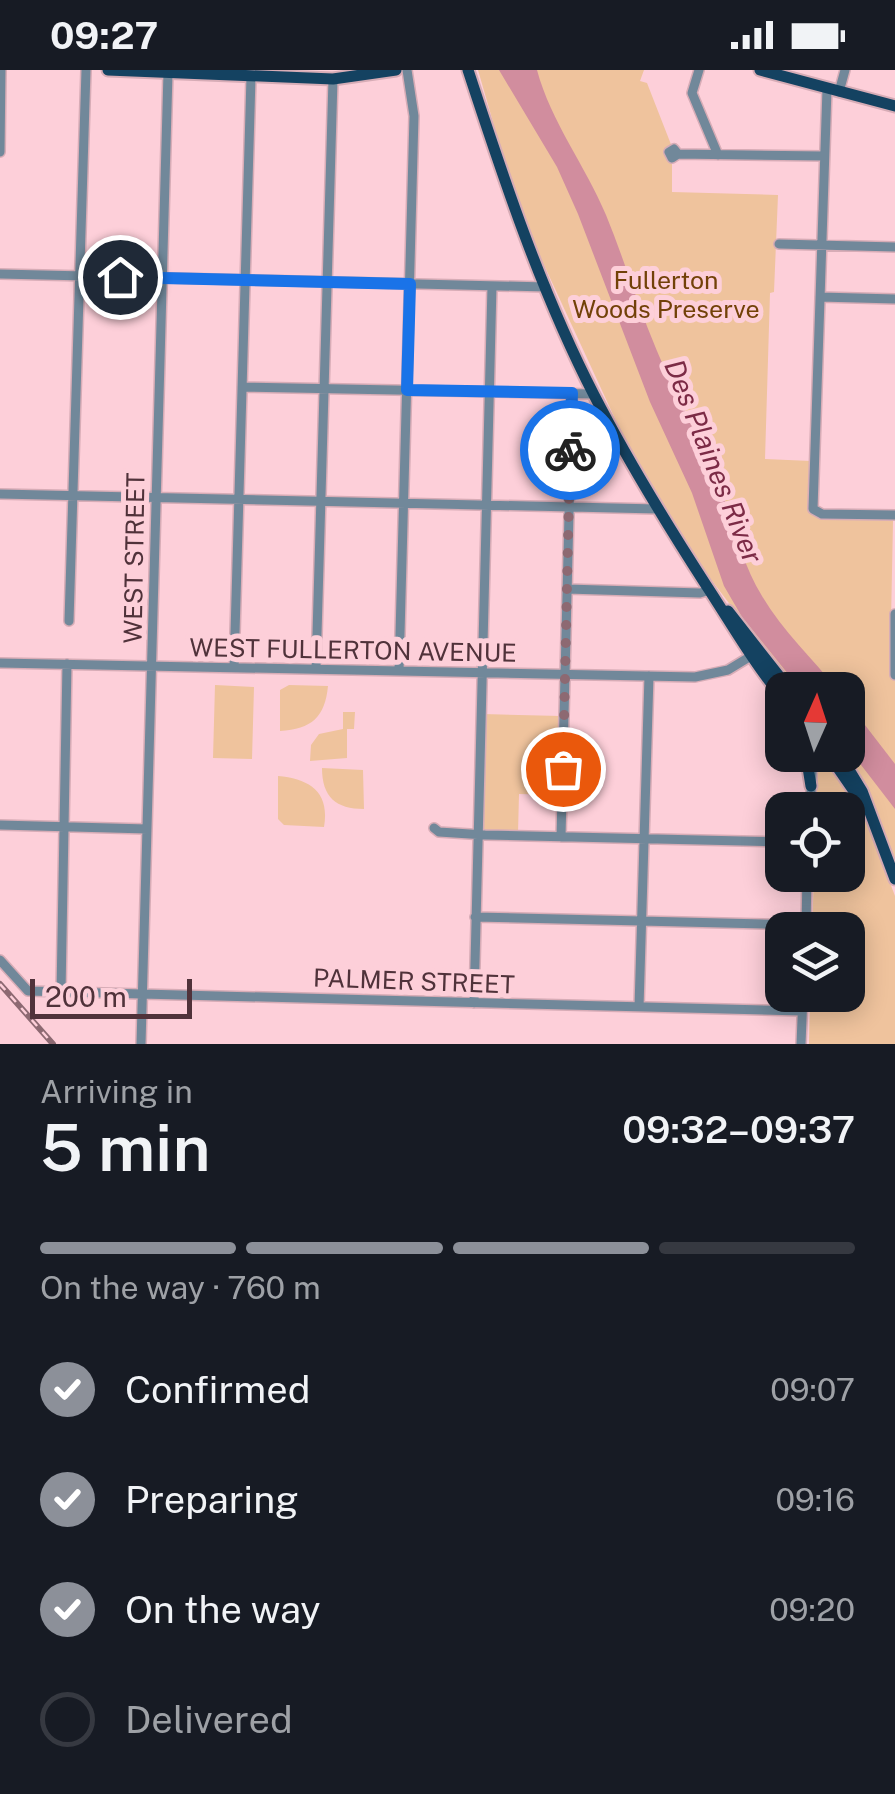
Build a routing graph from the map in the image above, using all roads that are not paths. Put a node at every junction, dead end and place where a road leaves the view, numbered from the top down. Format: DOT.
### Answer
graph roads {
  1 [pos="1,70"];
  2 [pos="86,70"];
  3 [pos="111,70"];
  4 [pos="396,70"];
  5 [pos="406,70"];
  6 [pos="468,70"];
  7 [pos="699,70"];
  8 [pos="762,70"];
  9 [pos="844,70"];
  10 [pos="195,72"];
  11 [pos="372,72"];
  12 [pos="168,73"];
  13 [pos="275,74"];
  14 [pos="251,77"];
  15 [pos="333,80"];
  16 [pos="833,90"];
  17 [pos="895,106"];
  18 [pos="0,152"];
  19 [pos="678,154"];
  20 [pos="718,155"];
  21 [pos="824,156"];
  22 [pos="779,244"];
  23 [pos="822,246"];
  24 [pos="895,247"];
  25 [pos="0,274"];
  26 [pos="79,276"];
  27 [pos="161,278"];
  28 [pos="244,280"];
  29 [pos="328,282"];
  30 [pos="410,284"];
  31 [pos="492,286"];
  32 [pos="546,287"];
  33 [pos="820,297"];
  34 [pos="895,299"];
  35 [pos="242,387"];
  36 [pos="324,388"];
  37 [pos="407,390"];
  38 [pos="489,392"];
  39 [pos="572,393"];
  40 [pos="594,394"];
  41 [pos="0,494"];
  42 [pos="74,496"];
  43 [pos="156,498"];
  44 [pos="238,500"];
  45 [pos="321,501"];
  46 [pos="403,503"];
  47 [pos="486,505"];
  48 [pos="569,507"];
  49 [pos="658,509"];
  50 [pos="895,516"];
  51 [pos="567,590"];
  52 [pos="711,592"];
  53 [pos="895,614"];
  54 [pos="70,621"];
  55 [pos="755,654"];
  56 [pos="0,663"];
  57 [pos="67,664"];
  58 [pos="152,666"];
  59 [pos="234,668"];
  60 [pos="316,669"];
  61 [pos="399,671"];
  62 [pos="766,672"];
  63 [pos="772,672"];
  64 [pos="481,673"];
  65 [pos="565,674"];
  66 [pos="895,675"];
  67 [pos="649,676"];
  68 [pos="810,772"];
  69 [pos="842,772"];
  70 [pos="811,786"];
  71 [pos="811,792"];
  72 [pos="857,792"];
  73 [pos="865,805"];
  74 [pos="0,826"];
  75 [pos="64,827"];
  76 [pos="434,828"];
  77 [pos="147,829"];
  78 [pos="477,833"];
  79 [pos="561,837"];
  80 [pos="644,839"];
  81 [pos="765,842"];
  82 [pos="895,879"];
  83 [pos="475,917"];
  84 [pos="642,921"];
  85 [pos="765,926"];
  86 [pos="0,960"];
  87 [pos="61,992"];
  88 [pos="142,994"];
  89 [pos="474,1003"];
  90 [pos="639,1007"];
  91 [pos="765,1011"];
  92 [pos="802,1012"];
  93 [pos="141,1044"];
  94 [pos="801,1044"];
  1 -- 18 [label="street"];
  2 -- 26 [label="street"];
  3 -- 12 [label="main road"];
  4 -- 11 [label="main road"];
  5 -- 30 [label="street"];
  6 -- 32 [label="main road"];
  7 -- 20 [label="street"];
  8 -- 16 [label="main road"];
  9 -- 16 [label="street"];
  10 -- 12 [label="main road"];
  10 -- 14 [label="main road"];
  11 -- 15 [label="main road"];
  12 -- 27 [label="street, WEST STREET"];
  13 -- 14 [label="main road"];
  13 -- 15 [label="main road"];
  14 -- 28 [label="street"];
  15 -- 29 [label="street"];
  16 -- 17 [label="main road"];
  16 -- 21 [label="street"];
  19 -- 20 [label="street"];
  20 -- 21 [label="street"];
  21 -- 23 [label="street"];
  22 -- 23 [label="street"];
  23 -- 24 [label="street"];
  23 -- 33 [label="street"];
  25 -- 26 [label="street"];
  26 -- 27 [label="street"];
  26 -- 42 [label="street"];
  27 -- 28 [label="street"];
  27 -- 43 [label="street, WEST STREET"];
  28 -- 29 [label="street"];
  28 -- 35 [label="street"];
  29 -- 30 [label="street"];
  29 -- 36 [label="street"];
  30 -- 31 [label="street"];
  30 -- 37 [label="street"];
  31 -- 32 [label="street"];
  31 -- 38 [label="street"];
  32 -- 40 [label="main road"];
  33 -- 34 [label="street"];
  33 -- 50 [label="street"];
  35 -- 36 [label="street"];
  35 -- 44 [label="street"];
  36 -- 37 [label="street"];
  36 -- 45 [label="street"];
  37 -- 38 [label="street"];
  37 -- 46 [label="street"];
  38 -- 39 [label="street"];
  38 -- 47 [label="street"];
  39 -- 40 [label="street"];
  39 -- 48 [label="street"];
  40 -- 49 [label="main road"];
  41 -- 42 [label="street"];
  42 -- 43 [label="street"];
  42 -- 54 [label="street"];
  43 -- 44 [label="street"];
  43 -- 58 [label="street, WEST STREET"];
  44 -- 45 [label="street"];
  44 -- 59 [label="street"];
  45 -- 46 [label="street"];
  45 -- 60 [label="street"];
  46 -- 47 [label="street"];
  46 -- 61 [label="street"];
  47 -- 48 [label="street"];
  47 -- 64 [label="street"];
  48 -- 49 [label="street"];
  48 -- 51 [label="street"];
  49 -- 52 [label="main road"];
  51 -- 52 [label="street"];
  51 -- 65 [label="street"];
  52 -- 55 [label="main road"];
  53 -- 66 [label="street"];
  55 -- 62 [label="main road"];
  55 -- 63 [label="main road"];
  55 -- 67 [label="street, WEST FULLERTON AVENUE"];
  56 -- 57 [label="street, WEST FULLERTON AVENUE"];
  57 -- 58 [label="street, WEST FULLERTON AVENUE"];
  57 -- 75 [label="street"];
  58 -- 59 [label="street, WEST FULLERTON AVENUE"];
  58 -- 77 [label="street, WEST STREET"];
  59 -- 60 [label="street, WEST FULLERTON AVENUE"];
  60 -- 61 [label="street, WEST FULLERTON AVENUE"];
  61 -- 64 [label="street, WEST FULLERTON AVENUE"];
  64 -- 65 [label="street, WEST FULLERTON AVENUE"];
  64 -- 78 [label="street"];
  65 -- 67 [label="street, WEST FULLERTON AVENUE"];
  65 -- 79 [label="street"];
  67 -- 80 [label="street"];
  68 -- 70 [label="main road"];
  69 -- 72 [label="main road"];
  70 -- 71 [label="street"];
  73 -- 82 [label="main road"];
  74 -- 75 [label="street"];
  75 -- 77 [label="street"];
  75 -- 87 [label="street"];
  76 -- 78 [label="street"];
  77 -- 88 [label="street, WEST STREET"];
  78 -- 79 [label="street"];
  78 -- 83 [label="street"];
  79 -- 80 [label="street"];
  80 -- 81 [label="street"];
  80 -- 84 [label="street"];
  83 -- 84 [label="street"];
  83 -- 89 [label="street"];
  84 -- 85 [label="street"];
  84 -- 90 [label="street"];
  86 -- 87 [label="street, PALMER STREET"];
  87 -- 88 [label="street, PALMER STREET"];
  88 -- 89 [label="street, PALMER STREET"];
  88 -- 93 [label="street, WEST STREET"];
  89 -- 90 [label="street, PALMER STREET"];
  90 -- 91 [label="street, PALMER STREET"];
  92 -- 94 [label="street"];
}
